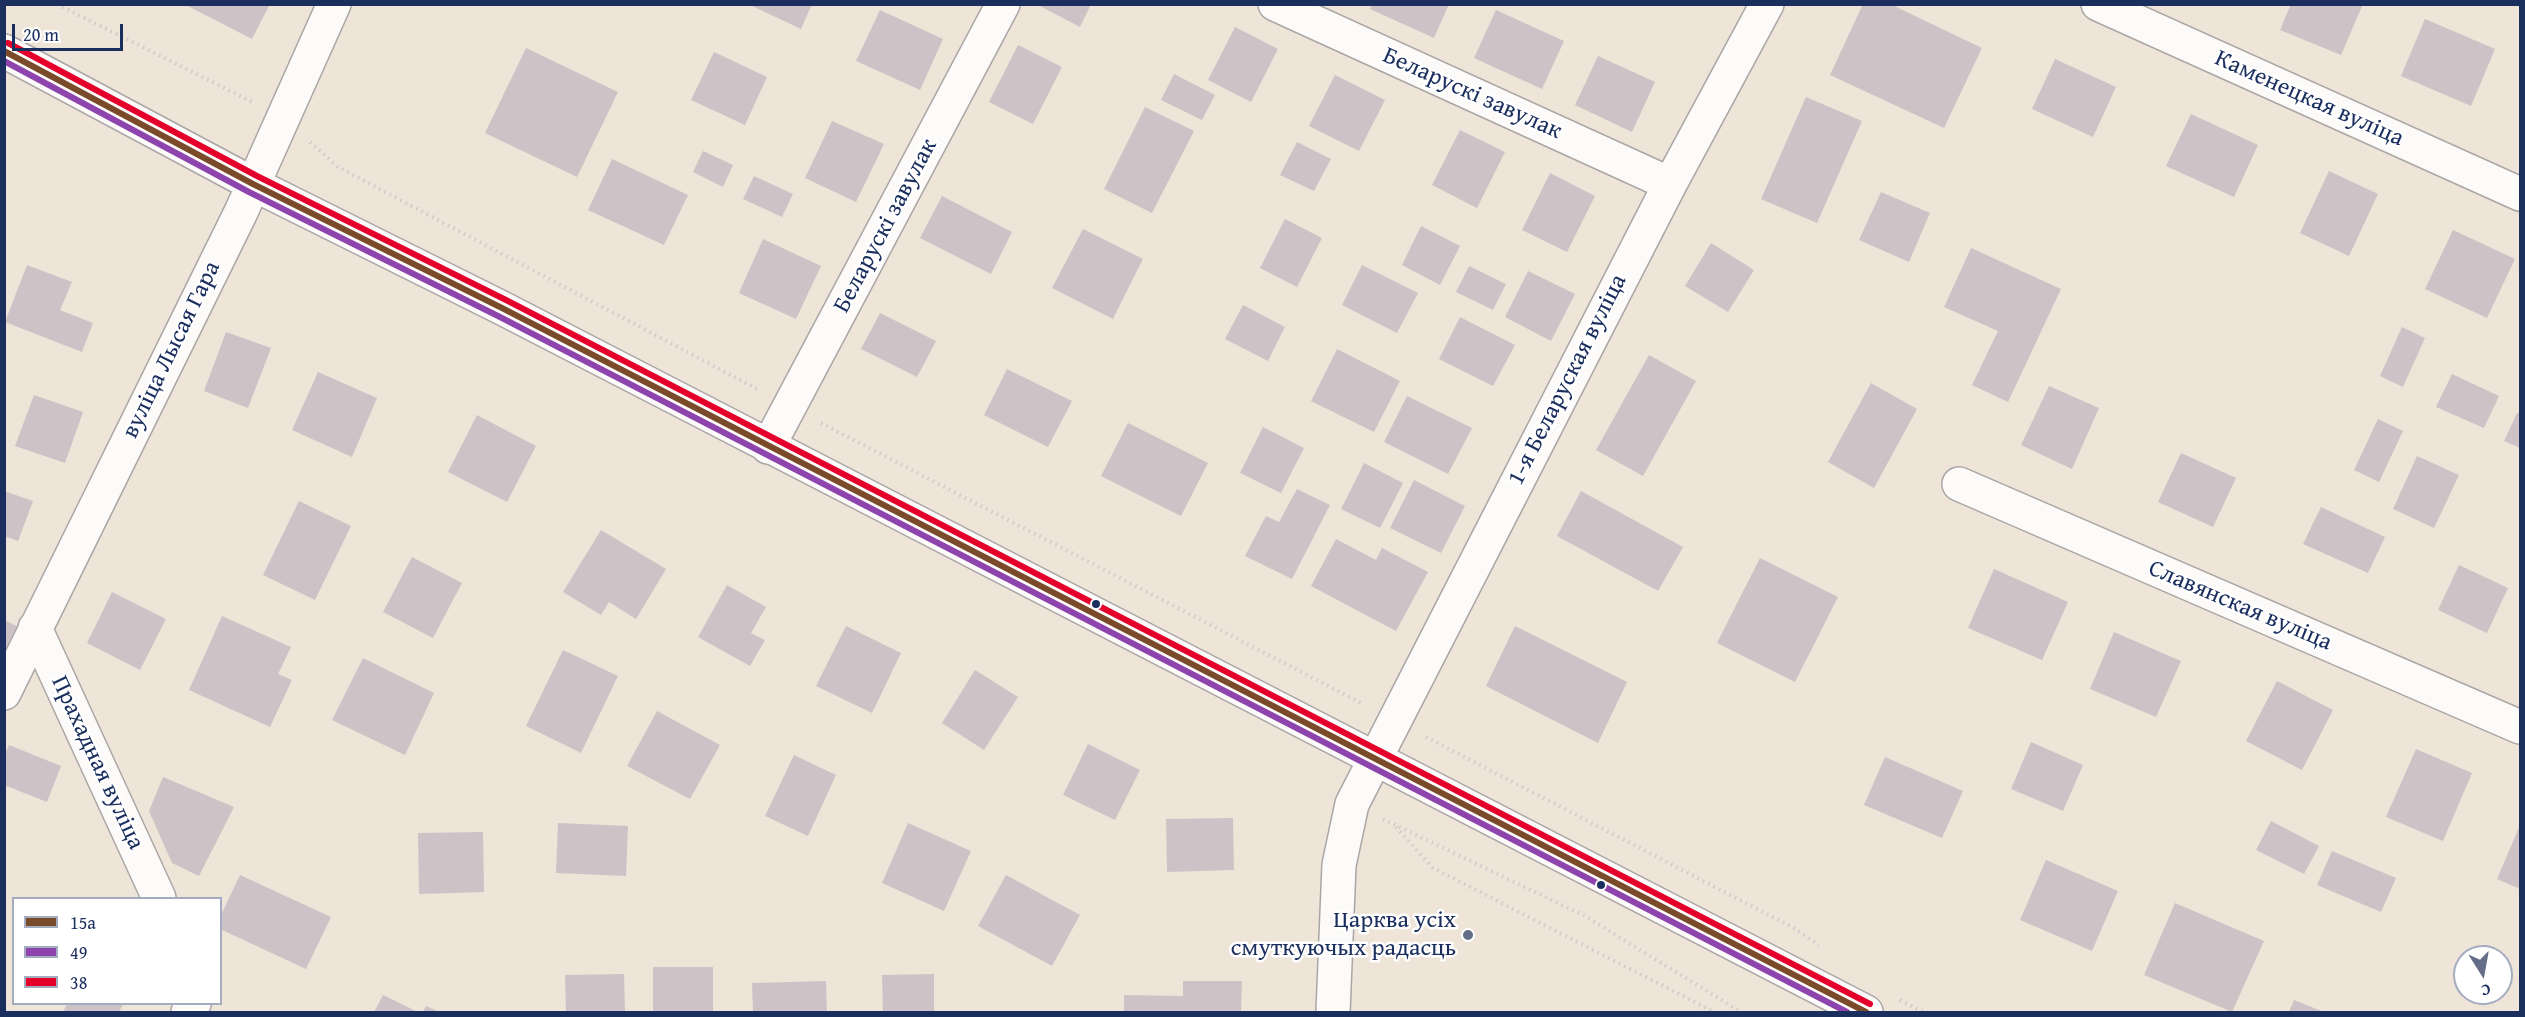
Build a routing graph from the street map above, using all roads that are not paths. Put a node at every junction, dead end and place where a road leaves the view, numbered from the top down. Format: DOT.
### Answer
graph roads {
  1 [pos="334,4"];
  2 [pos="1003,4"];
  3 [pos="1275,4"];
  4 [pos="1767,4"];
  5 [pos="2098,4"];
  6 [pos="4,51"];
  7 [pos="253,184"];
  8 [pos="1670,184"];
  9 [pos="2520,194"];
  10 [pos="768,447"];
  11 [pos="1959,484"];
  12 [pos="35,628"];
  13 [pos="4,693"];
  14 [pos="2520,727"];
  15 [pos="1374,758"];
  16 [pos="159,897"];
  17 [pos="1333,1012"];
  18 [pos="1866,1012"];
  1 -- 7 [label="street, вуліца Лысая Гара"];
  2 -- 10 [label="street, Беларускі завулак"];
  3 -- 8 [label="street, Беларускі завулак"];
  4 -- 8 [label="street, 1-я Беларуская вуліца"];
  5 -- 9 [label="street, Каменецкая вуліца"];
  6 -- 7 [label="street"];
  7 -- 10 [label="street"];
  7 -- 12 [label="street, вуліца Лысая Гара"];
  8 -- 15 [label="street, 1-я Беларуская вуліца"];
  10 -- 15 [label="street"];
  11 -- 14 [label="street, Славянская вуліца"];
  12 -- 13 [label="street, вуліца Лысая Гара"];
  12 -- 16 [label="street, Прахадная вуліца"];
  15 -- 17 [label="street, 1-я Беларуская вуліца"];
  15 -- 18 [label="street"];
}
